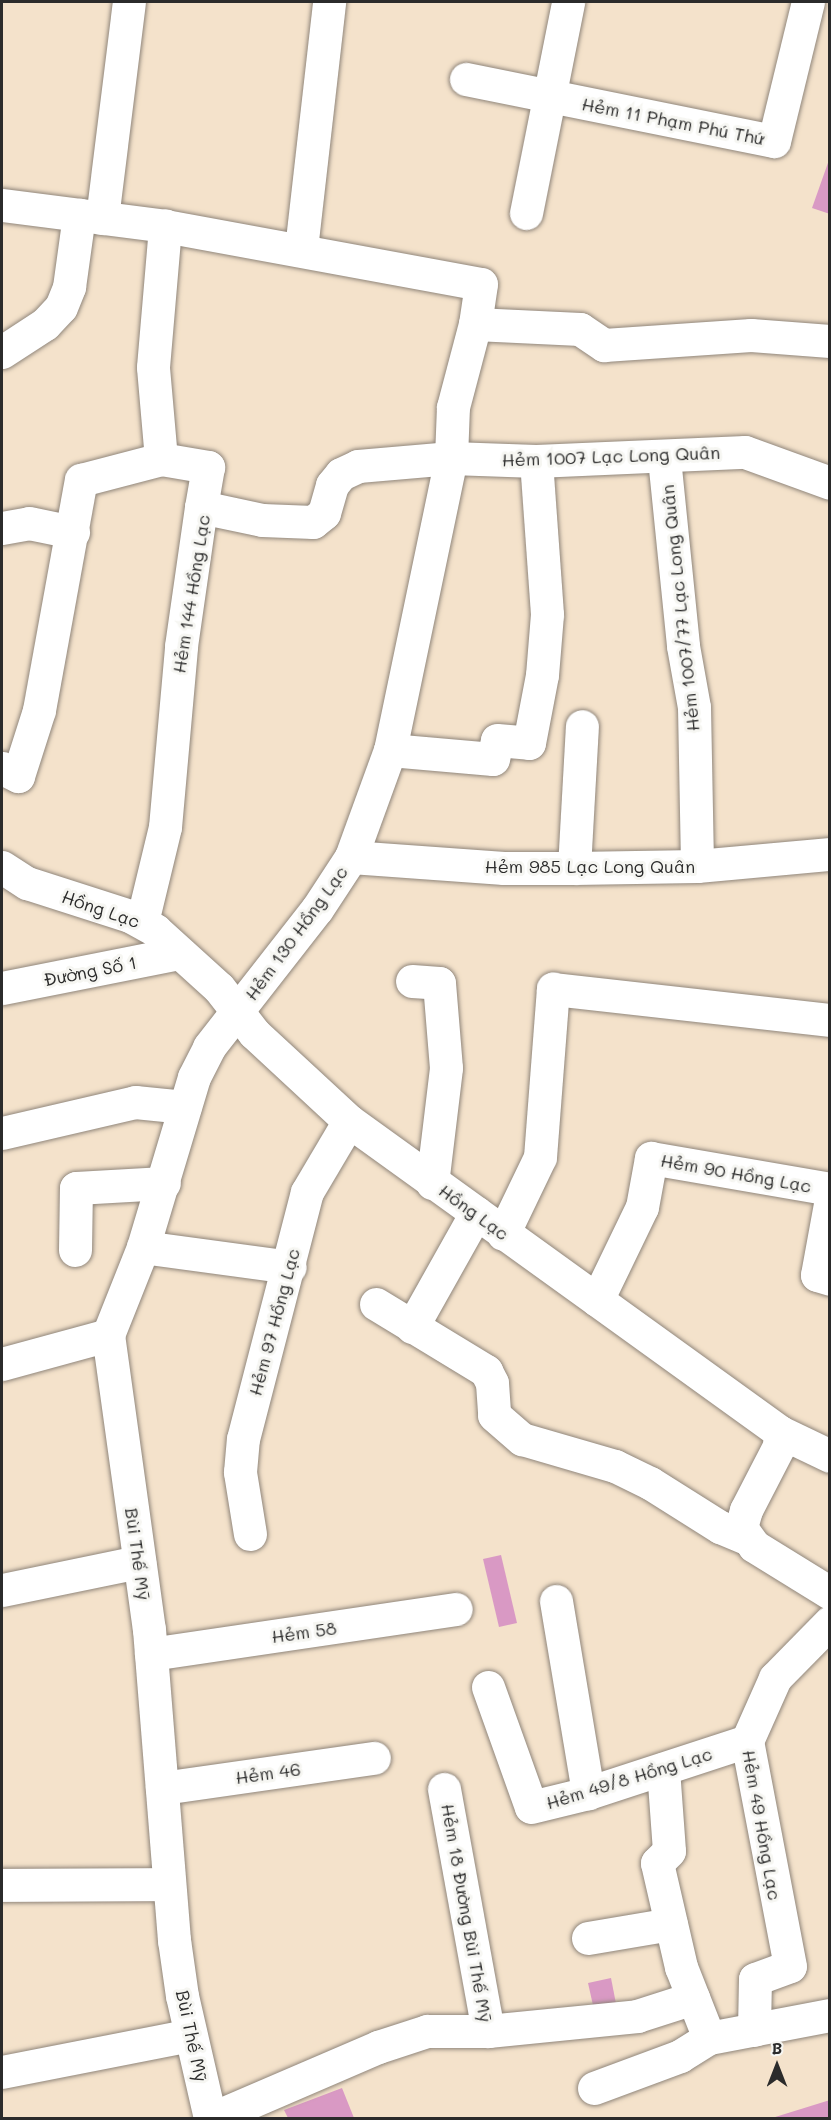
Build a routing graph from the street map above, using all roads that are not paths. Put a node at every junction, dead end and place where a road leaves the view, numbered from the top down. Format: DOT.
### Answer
graph roads {
  1 [pos="129,2"];
  2 [pos="329,2"];
  3 [pos="568,2"];
  4 [pos="808,2"];
  5 [pos="466,79"];
  6 [pos="549,96"];
  7 [pos="2,205"];
  8 [pos="526,213"];
  9 [pos="91,217"];
  10 [pos="165,226"];
  11 [pos="301,249"];
  12 [pos="475,324"];
  13 [pos="830,341"];
  14 [pos="2,352"];
  15 [pos="451,458"];
  16 [pos="664,458"];
  17 [pos="161,459"];
  18 [pos="537,461"];
  19 [pos="827,471"];
  20 [pos="201,507"];
  21 [pos="2,528"];
  22 [pos="73,532"];
  23 [pos="582,726"];
  24 [pos="390,750"];
  25 [pos="2,768"];
  26 [pos="830,854"];
  27 [pos="351,857"];
  28 [pos="697,866"];
  29 [pos="2,867"];
  30 [pos="574,868"];
  31 [pos="142,922"];
  32 [pos="178,953"];
  33 [pos="412,981"];
  34 [pos="2,988"];
  35 [pos="237,1013"];
  36 [pos="830,1020"];
  37 [pos="185,1107"];
  38 [pos="349,1121"];
  39 [pos="2,1133"];
  40 [pos="164,1183"];
  41 [pos="432,1183"];
  42 [pos="830,1189"];
  43 [pos="830,1204"];
  44 [pos="476,1213"];
  45 [pos="503,1234"];
  46 [pos="143,1247"];
  47 [pos="75,1250"];
  48 [pos="290,1267"];
  49 [pos="830,1279"];
  50 [pos="597,1300"];
  51 [pos="376,1304"];
  52 [pos="412,1327"];
  53 [pos="108,1335"];
  54 [pos="2,1364"];
  55 [pos="780,1432"];
  56 [pos="830,1456"];
  57 [pos="250,1534"];
  58 [pos="744,1538"];
  59 [pos="139,1562"];
  60 [pos="2,1590"];
  61 [pos="830,1593"];
  62 [pos="556,1601"];
  63 [pos="456,1609"];
  64 [pos="830,1622"];
  65 [pos="151,1654"];
  66 [pos="488,1687"];
  67 [pos="747,1741"];
  68 [pos="374,1758"];
  69 [pos="663,1768"];
  70 [pos="162,1788"];
  71 [pos="444,1789"];
  72 [pos="588,1793"];
  73 [pos="169,1884"];
  74 [pos="2,1885"];
  75 [pos="671,1924"];
  76 [pos="588,1938"];
  77 [pos="693,1998"];
  78 [pos="830,2015"];
  79 [pos="754,2030"];
  80 [pos="488,2031"];
  81 [pos="190,2035"];
  82 [pos="709,2038"];
  83 [pos="2,2072"];
  84 [pos="594,2088"];
  85 [pos="212,2118"];
  1 -- 9 [label="street"];
  2 -- 11 [label="street"];
  3 -- 6 [label="street"];
  4 -- 6 [label="street, Hẻm 11 Phạm Phú Thứ"];
  5 -- 6 [label="street, Hẻm 11 Phạm Phú Thứ"];
  6 -- 8 [label="street"];
  7 -- 9 [label="street"];
  9 -- 10 [label="street"];
  9 -- 14 [label="street"];
  10 -- 11 [label="street"];
  10 -- 17 [label="street"];
  11 -- 12 [label="street"];
  12 -- 13 [label="street"];
  12 -- 15 [label="street"];
  15 -- 18 [label="street, Hẻm 1007 Lạc Long Quân"];
  15 -- 20 [label="street, Hẻm 144 Hồng Lạc"];
  15 -- 24 [label="street, Hẻm 130 Hồng Lạc"];
  16 -- 18 [label="street, Hẻm 1007 Lạc Long Quân"];
  16 -- 19 [label="street, Hẻm 1007 Lạc Long Quân"];
  16 -- 28 [label="street, Hẻm 1007/77 Lạc Long Quân"];
  17 -- 20 [label="street"];
  17 -- 22 [label="street"];
  18 -- 24 [label="street"];
  20 -- 31 [label="street, Hẻm 144 Hồng Lạc"];
  21 -- 22 [label="street"];
  22 -- 25 [label="street"];
  23 -- 30 [label="street"];
  24 -- 27 [label="street, Hẻm 130 Hồng Lạc"];
  26 -- 28 [label="street, Hẻm 985 Lạc Long Quân"];
  27 -- 30 [label="street, Hẻm 985 Lạc Long Quân"];
  27 -- 35 [label="street, Hẻm 130 Hồng Lạc"];
  28 -- 30 [label="street, Hẻm 985 Lạc Long Quân"];
  29 -- 31 [label="street, Hồng Lạc"];
  31 -- 32 [label="street, Hồng Lạc"];
  32 -- 34 [label="street, Đường Số 1"];
  32 -- 35 [label="street, Hồng Lạc"];
  33 -- 41 [label="street"];
  35 -- 37 [label="street, Bùi Thế Mỹ"];
  35 -- 38 [label="street, Hồng Lạc"];
  36 -- 45 [label="street"];
  37 -- 39 [label="street"];
  37 -- 40 [label="street, Bùi Thế Mỹ"];
  38 -- 41 [label="street, Hồng Lạc"];
  38 -- 48 [label="street, Hẻm 97 Hồng Lạc"];
  40 -- 46 [label="street, Bùi Thế Mỹ"];
  40 -- 47 [label="street"];
  41 -- 44 [label="street, Hồng Lạc"];
  42 -- 50 [label="street, Hẻm 90 Hồng Lạc"];
  43 -- 49 [label="street"];
  44 -- 45 [label="street, Hồng Lạc"];
  44 -- 52 [label="street"];
  45 -- 50 [label="street, Hồng Lạc"];
  46 -- 48 [label="street"];
  46 -- 53 [label="street, Bùi Thế Mỹ"];
  48 -- 57 [label="street, Hẻm 97 Hồng Lạc"];
  50 -- 55 [label="street, Hồng Lạc"];
  51 -- 52 [label="street"];
  52 -- 58 [label="street"];
  53 -- 54 [label="street"];
  53 -- 59 [label="street, Bùi Thế Mỹ"];
  55 -- 56 [label="street, Hồng Lạc"];
  55 -- 58 [label="street"];
  58 -- 61 [label="street"];
  59 -- 60 [label="street"];
  59 -- 65 [label="street, Bùi Thế Mỹ"];
  62 -- 72 [label="street"];
  63 -- 65 [label="street, Hẻm 58"];
  64 -- 67 [label="street, Hẻm 49 Hồng Lạc"];
  65 -- 70 [label="street, Bùi Thế Mỹ"];
  66 -- 72 [label="street, Hẻm 49/8 Hồng Lạc"];
  67 -- 69 [label="street, Hẻm 49/8 Hồng Lạc"];
  67 -- 79 [label="street, Hẻm 49 Hồng Lạc"];
  68 -- 70 [label="street, Hẻm 46"];
  69 -- 72 [label="street, Hẻm 49/8 Hồng Lạc"];
  69 -- 75 [label="street"];
  70 -- 73 [label="street, Bùi Thế Mỹ"];
  71 -- 80 [label="street, Hẻm 18 Đường Bùi Thế Mỹ"];
  73 -- 74 [label="street"];
  73 -- 81 [label="street, Bùi Thế Mỹ"];
  75 -- 76 [label="street"];
  75 -- 77 [label="street"];
  77 -- 80 [label="street"];
  77 -- 82 [label="street"];
  78 -- 79 [label="street"];
  79 -- 82 [label="street"];
  80 -- 85 [label="street, Hẻm 18 Đường Bùi Thế Mỹ"];
  81 -- 83 [label="street"];
  81 -- 85 [label="street, Bùi Thế Mỹ"];
  82 -- 84 [label="street"];
}
